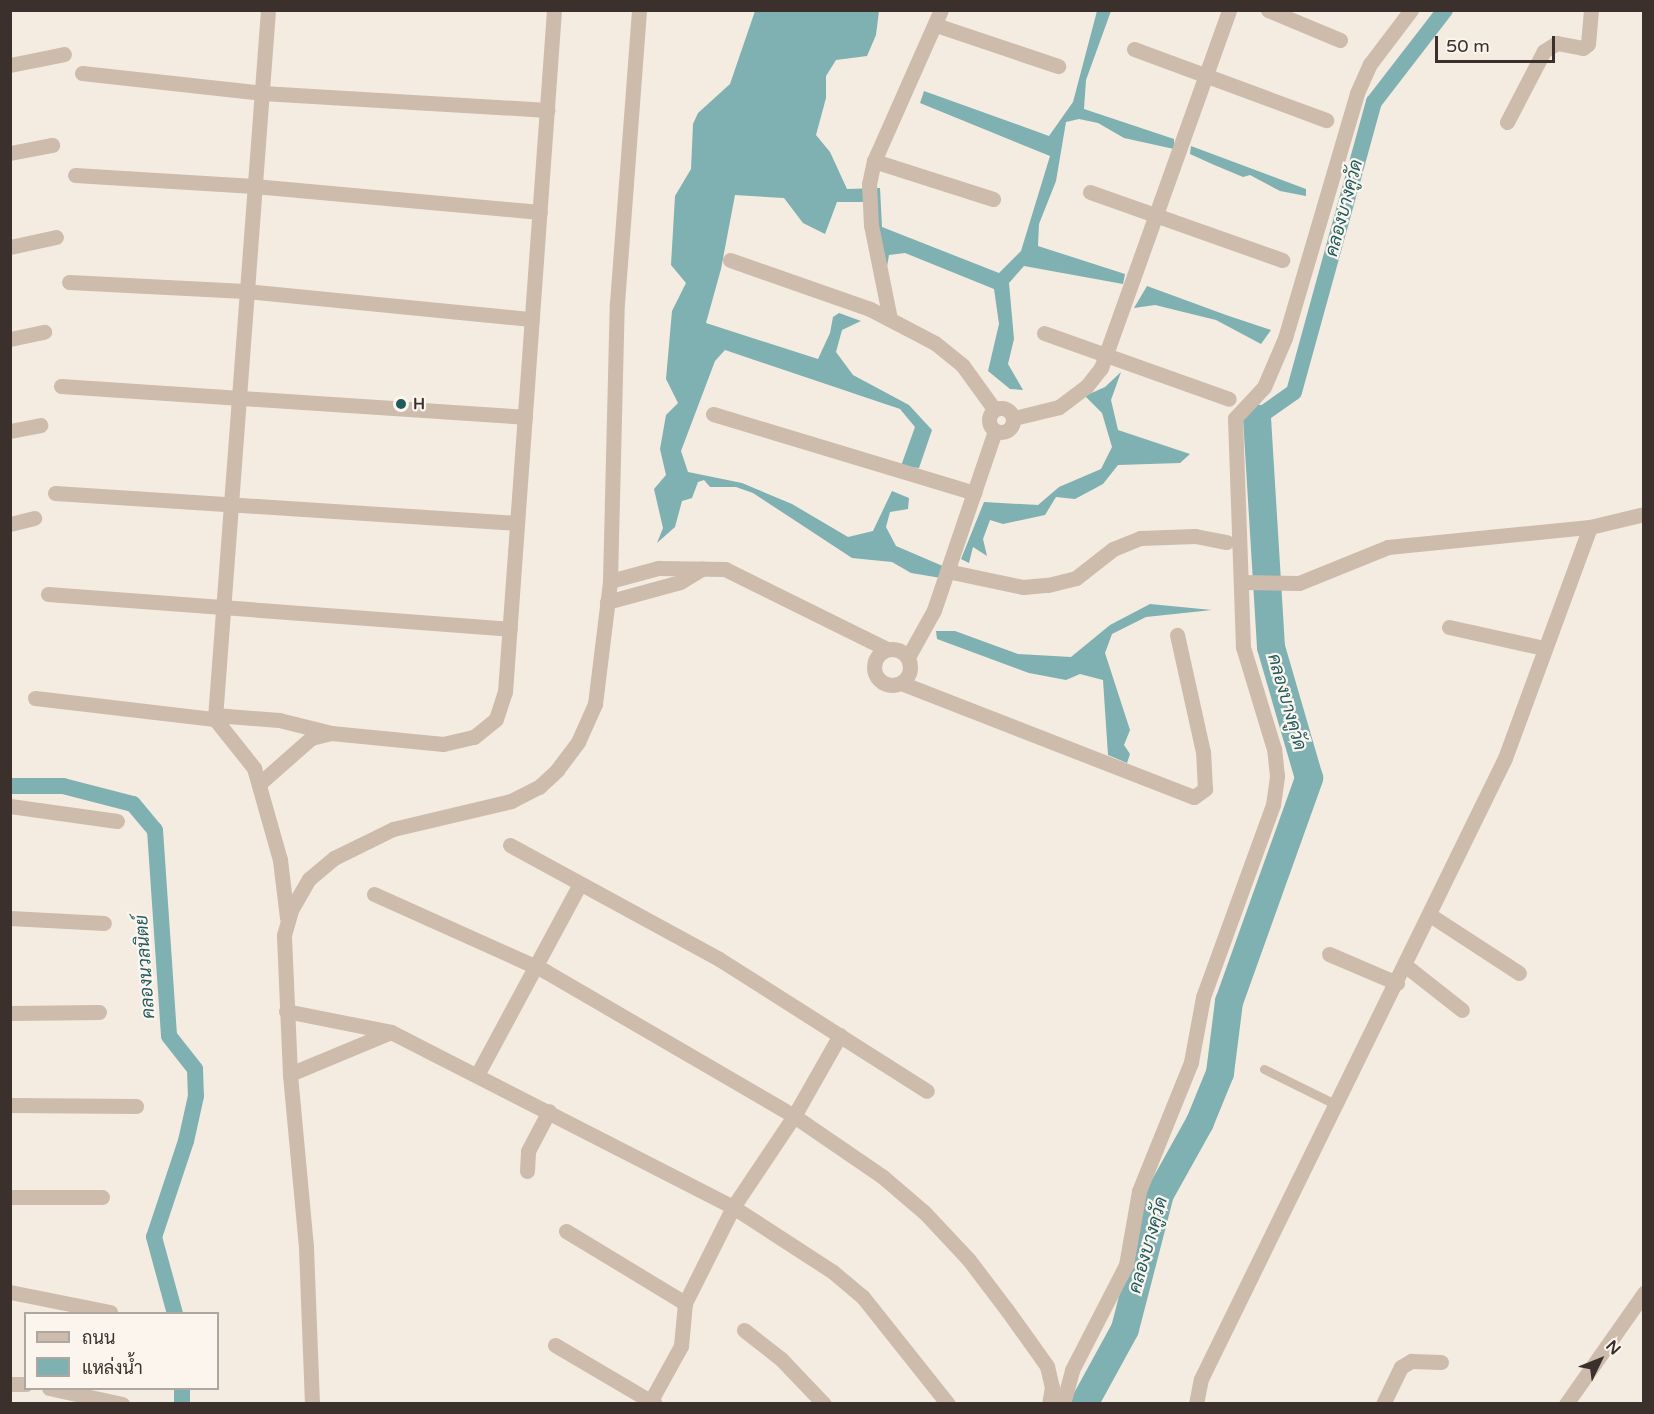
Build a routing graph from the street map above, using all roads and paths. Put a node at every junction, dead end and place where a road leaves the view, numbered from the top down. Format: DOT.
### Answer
graph roads {
  1 [pos="268,10"];
  2 [pos="554,10"];
  3 [pos="639,10"];
  4 [pos="1229,10"];
  5 [pos="1268,10"];
  6 [pos="1411,10"];
  7 [pos="1591,10"];
  8 [pos="938,18"];
  9 [pos="1340,40"];
  10 [pos="1134,50"];
  11 [pos="64,54"];
  12 [pos="10,65"];
  13 [pos="1058,66"];
  14 [pos="82,73"];
  15 [pos="1205,74"];
  16 [pos="262,93"];
  17 [pos="547,110"];
  18 [pos="1326,120"];
  19 [pos="1507,122"];
  20 [pos="52,145"];
  21 [pos="10,153"];
  22 [pos="874,161"];
  23 [pos="75,175"];
  24 [pos="254,186"];
  25 [pos="1090,192"];
  26 [pos="993,199"];
  27 [pos="540,212"];
  28 [pos="1157,216"];
  29 [pos="56,237"];
  30 [pos="10,247"];
  31 [pos="730,260"];
  32 [pos="1282,260"];
  33 [pos="69,282"];
  34 [pos="245,291"];
  35 [pos="532,319"];
  36 [pos="890,319"];
  37 [pos="44,332"];
  38 [pos="1044,333"];
  39 [pos="10,339"];
  40 [pos="1106,353"];
  41 [pos="61,386"];
  42 [pos="238,398"];
  43 [pos="1229,399"];
  44 [pos="994,409"];
  45 [pos="712,414"];
  46 [pos="525,417"];
  47 [pos="1014,418"];
  48 [pos="40,425"];
  49 [pos="10,430"];
  50 [pos="995,431"];
  51 [pos="55,493"];
  52 [pos="974,493"];
  53 [pos="231,502"];
  54 [pos="1644,514"];
  55 [pos="34,518"];
  56 [pos="518,523"];
  57 [pos="10,524"];
  58 [pos="1590,527"];
  59 [pos="1226,542"];
  60 [pos="702,569"];
  61 [pos="958,575"];
  62 [pos="610,581"];
  63 [pos="1249,582"];
  64 [pos="48,594"];
  65 [pos="607,602"];
  66 [pos="222,604"];
  67 [pos="1449,627"];
  68 [pos="510,629"];
  69 [pos="1177,635"];
  70 [pos="1544,648"];
  71 [pos="887,649"];
  72 [pos="908,657"];
  73 [pos="901,683"];
  74 [pos="35,698"];
  75 [pos="215,717"];
  76 [pos="331,732"];
  77 [pos="259,784"];
  78 [pos="10,806"];
  79 [pos="117,821"];
  80 [pos="510,845"];
  81 [pos="580,884"];
  82 [pos="375,894"];
  83 [pos="1430,915"];
  84 [pos="10,918"];
  85 [pos="287,922"];
  86 [pos="104,923"];
  87 [pos="1329,954"];
  88 [pos="1406,966"];
  89 [pos="538,967"];
  90 [pos="1519,973"];
  91 [pos="1397,983"];
  92 [pos="1462,1010"];
  93 [pos="286,1011"];
  94 [pos="99,1012"];
  95 [pos="10,1013"];
  96 [pos="391,1032"];
  97 [pos="840,1035"];
  98 [pos="1264,1069"];
  99 [pos="290,1074"];
  100 [pos="477,1075"];
  101 [pos="927,1091"];
  102 [pos="10,1105"];
  103 [pos="1337,1105"];
  104 [pos="136,1106"];
  105 [pos="549,1111"];
  106 [pos="794,1116"];
  107 [pos="527,1171"];
  108 [pos="10,1197"];
  109 [pos="102,1197"];
  110 [pos="733,1208"];
  111 [pos="566,1231"];
  112 [pos="10,1292"];
  113 [pos="1644,1293"];
  114 [pos="685,1303"];
  115 [pos="110,1312"];
  116 [pos="744,1330"];
  117 [pos="555,1345"];
  118 [pos="1441,1362"];
  119 [pos="54,1390"];
  120 [pos="652,1403"];
  121 [pos="122,1404"];
  122 [pos="312,1404"];
  123 [pos="824,1404"];
  124 [pos="948,1404"];
  125 [pos="1049,1404"];
  126 [pos="1063,1404"];
  127 [pos="1196,1404"];
  128 [pos="1383,1404"];
  129 [pos="1566,1404"];
  1 -- 16 [label="street"];
  2 -- 17 [label="street"];
  3 -- 62 [label="street"];
  4 -- 15 [label="street"];
  5 -- 9 [label="street"];
  6 -- 63 [label="street"];
  7 -- 19 [label="street"];
  8 -- 13 [label="street"];
  8 -- 22 [label="street"];
  10 -- 15 [label="street"];
  11 -- 12 [label="street"];
  14 -- 16 [label="street"];
  15 -- 18 [label="street"];
  15 -- 28 [label="street"];
  16 -- 17 [label="street"];
  16 -- 24 [label="street"];
  17 -- 27 [label="street"];
  20 -- 21 [label="street"];
  22 -- 26 [label="street"];
  22 -- 36 [label="street"];
  23 -- 24 [label="street"];
  24 -- 27 [label="street"];
  24 -- 34 [label="street"];
  25 -- 28 [label="street"];
  27 -- 35 [label="street"];
  28 -- 32 [label="street"];
  28 -- 40 [label="street"];
  29 -- 30 [label="street"];
  31 -- 36 [label="street"];
  33 -- 34 [label="street"];
  34 -- 35 [label="street"];
  34 -- 42 [label="street"];
  35 -- 46 [label="street"];
  36 -- 44 [label="street"];
  37 -- 39 [label="street"];
  38 -- 40 [label="street"];
  40 -- 43 [label="street"];
  40 -- 47 [label="street"];
  41 -- 42 [label="street"];
  42 -- 46 [label="street"];
  42 -- 53 [label="street"];
  44 -- 47 [label="street"];
  44 -- 50 [label="street"];
  45 -- 52 [label="street"];
  46 -- 56 [label="street"];
  47 -- 50 [label="street"];
  48 -- 49 [label="street"];
  50 -- 52 [label="street"];
  51 -- 53 [label="street"];
  52 -- 61 [label="street"];
  53 -- 56 [label="street"];
  53 -- 66 [label="street"];
  54 -- 58 [label="street"];
  55 -- 57 [label="street"];
  56 -- 68 [label="street"];
  58 -- 63 [label="street"];
  58 -- 70 [label="street"];
  59 -- 61 [label="street"];
  60 -- 62 [label="street"];
  60 -- 65 [label="street"];
  60 -- 71 [label="street"];
  61 -- 72 [label="street"];
  62 -- 65 [label="street"];
  63 -- 126 [label="street"];
  64 -- 66 [label="street"];
  65 -- 85 [label="street"];
  66 -- 68 [label="street"];
  66 -- 75 [label="street"];
  67 -- 70 [label="street"];
  68 -- 76 [label="street"];
  69 -- 73 [label="street"];
  70 -- 83 [label="street"];
  71 -- 72 [label="street"];
  71 -- 73 [label="street"];
  72 -- 73 [label="street"];
  74 -- 75 [label="street"];
  75 -- 76 [label="street"];
  75 -- 77 [label="street"];
  76 -- 77 [label="street"];
  77 -- 85 [label="street"];
  78 -- 79 [label="street"];
  80 -- 81 [label="street"];
  81 -- 89 [label="street"];
  81 -- 97 [label="street"];
  82 -- 89 [label="street"];
  83 -- 88 [label="street"];
  83 -- 90 [label="street"];
  84 -- 86 [label="street"];
  85 -- 93 [label="street"];
  87 -- 91 [label="street"];
  88 -- 91 [label="street"];
  88 -- 92 [label="street"];
  89 -- 100 [label="street"];
  89 -- 106 [label="street"];
  91 -- 103 [label="street"];
  93 -- 96 [label="street"];
  93 -- 99 [label="street"];
  94 -- 95 [label="street"];
  96 -- 99 [label="street"];
  96 -- 100 [label="street"];
  97 -- 101 [label="street"];
  97 -- 106 [label="street"];
  98 -- 103 [label="lane"];
  99 -- 122 [label="street"];
  100 -- 105 [label="street"];
  102 -- 104 [label="street"];
  103 -- 127 [label="street"];
  105 -- 107 [label="street"];
  105 -- 110 [label="street"];
  106 -- 110 [label="street"];
  106 -- 125 [label="street"];
  108 -- 109 [label="street"];
  110 -- 114 [label="street"];
  110 -- 124 [label="street"];
  111 -- 114 [label="street"];
  112 -- 115 [label="street"];
  113 -- 129 [label="street"];
  114 -- 120 [label="street"];
  116 -- 123 [label="street"];
  117 -- 120 [label="street"];
  118 -- 128 [label="street"];
  119 -- 121 [label="street"];
}
